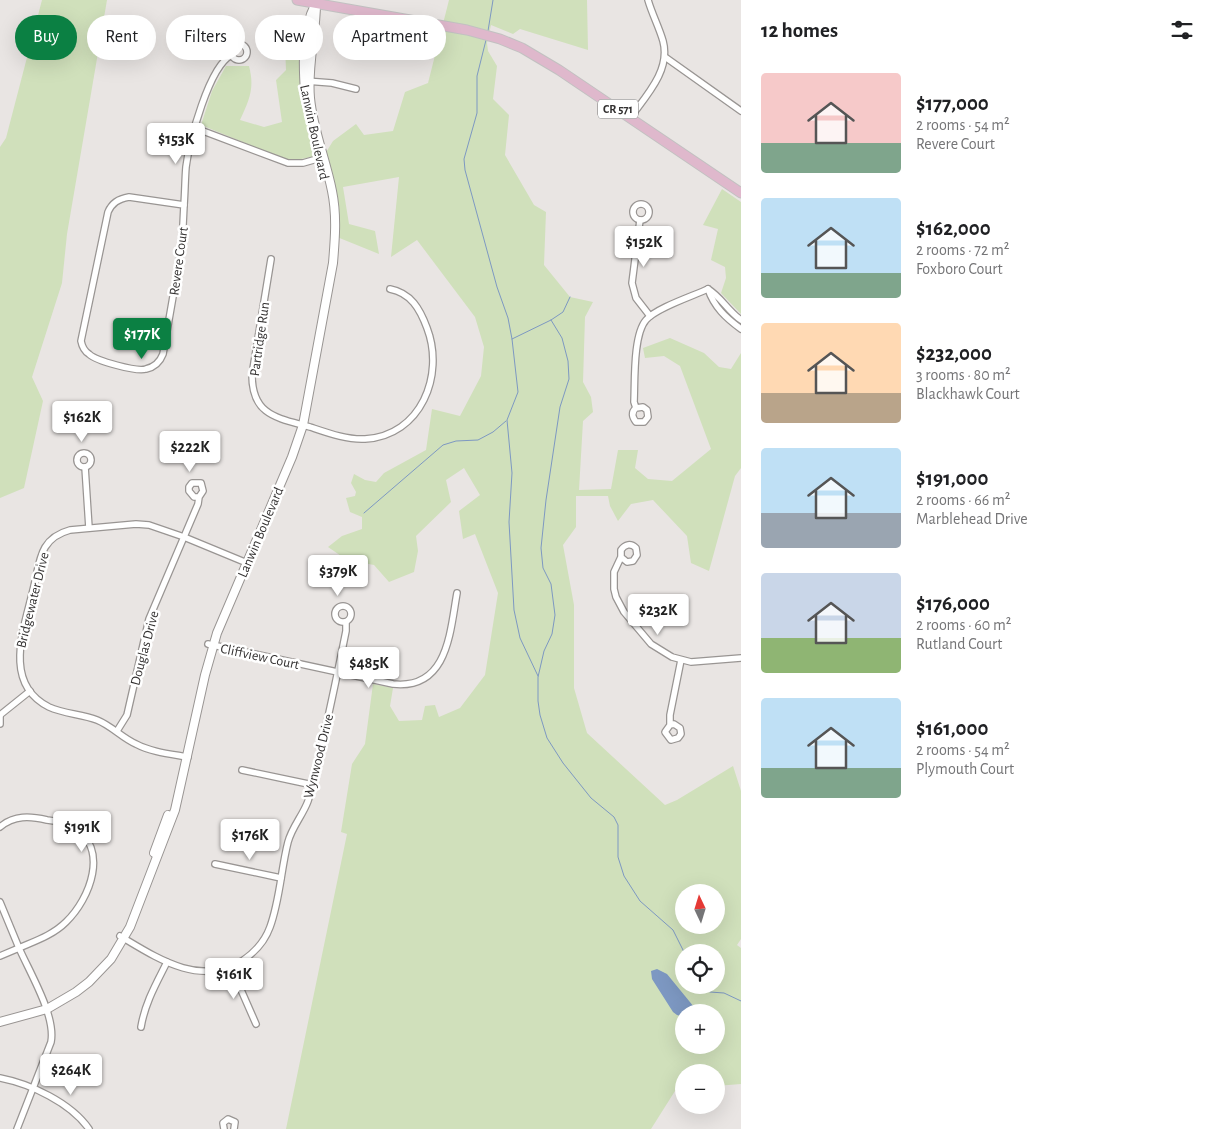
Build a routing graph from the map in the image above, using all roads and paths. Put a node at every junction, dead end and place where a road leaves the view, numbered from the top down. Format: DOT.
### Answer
graph roads {
  1 [pos="297,0"];
  2 [pos="648,0"];
  3 [pos="316,2"];
  4 [pos="664,57"];
  5 [pos="226,60"];
  6 [pos="307,81"];
  7 [pos="356,89"];
  8 [pos="741,111"];
  9 [pos="630,118"];
  10 [pos="196,128"];
  11 [pos="322,158"];
  12 [pos="741,193"];
  13 [pos="184,205"];
  14 [pos="640,220"];
  15 [pos="271,260"];
  16 [pos="708,289"];
  17 [pos="390,290"];
  18 [pos="650,316"];
  19 [pos="741,320"];
  20 [pos="741,329"];
  21 [pos="636,408"];
  22 [pos="300,425"];
  23 [pos="85,467"];
  24 [pos="199,496"];
  25 [pos="88,528"];
  26 [pos="184,537"];
  27 [pos="621,558"];
  28 [pos="244,562"];
  29 [pos="457,593"];
  30 [pos="346,622"];
  31 [pos="211,645"];
  32 [pos="741,658"];
  33 [pos="682,660"];
  34 [pos="338,672"];
  35 [pos="30,691"];
  36 [pos="0,716"];
  37 [pos="0,724"];
  38 [pos="670,725"];
  39 [pos="117,731"];
  40 [pos="185,756"];
  41 [pos="242,770"];
  42 [pos="312,785"];
  43 [pos="0,827"];
  44 [pos="215,864"];
  45 [pos="281,878"];
  46 [pos="0,902"];
  47 [pos="122,937"];
  48 [pos="19,948"];
  49 [pos="0,956"];
  50 [pos="167,962"];
  51 [pos="231,967"];
  52 [pos="46,1007"];
  53 [pos="0,1018"];
  54 [pos="0,1022"];
  55 [pos="256,1024"];
  56 [pos="142,1027"];
  57 [pos="0,1078"];
  58 [pos="32,1089"];
  59 [pos="17,1129"];
  60 [pos="90,1129"];
  61 [pos="224,1129"];
  62 [pos="234,1129"];
  1 -- 3 [label="main road, CR 571"];
  2 -- 4 [label="street"];
  3 -- 6 [label="street, Lanwin Boulevard"];
  3 -- 9 [label="main road, CR 571"];
  4 -- 8 [label="street"];
  4 -- 9 [label="street"];
  5 -- 10 [label="street"];
  6 -- 7 [label="street"];
  6 -- 11 [label="street, Lanwin Boulevard"];
  9 -- 12 [label="main road, CR 571"];
  10 -- 11 [label="street"];
  10 -- 13 [label="street, Revere Court"];
  11 -- 22 [label="street, Lanwin Boulevard"];
  13 -- 13 [label="street, Revere Court"];
  14 -- 18 [label="street"];
  15 -- 22 [label="street, Partridge Run"];
  16 -- 18 [label="street"];
  16 -- 19 [label="street"];
  16 -- 20 [label="street"];
  17 -- 22 [label="street, Partridge Run"];
  18 -- 21 [label="street"];
  22 -- 28 [label="street, Lanwin Boulevard"];
  23 -- 25 [label="street"];
  24 -- 26 [label="street, Douglas Drive"];
  25 -- 26 [label="street, Bridgewater Drive"];
  25 -- 35 [label="street, Bridgewater Drive"];
  26 -- 28 [label="street, Bridgewater Drive"];
  26 -- 39 [label="street, Douglas Drive"];
  27 -- 33 [label="street"];
  28 -- 31 [label="street, Lanwin Boulevard"];
  29 -- 34 [label="street, Cliffview Court"];
  30 -- 34 [label="street, Wynwood Drive"];
  31 -- 34 [label="street, Cliffview Court"];
  31 -- 40 [label="street, Lanwin Boulevard"];
  32 -- 33 [label="street"];
  33 -- 38 [label="street"];
  34 -- 42 [label="street, Wynwood Drive"];
  35 -- 36 [label="street"];
  35 -- 39 [label="street, Bridgewater Drive"];
  36 -- 37 [label="street"];
  39 -- 40 [label="street, Bridgewater Drive"];
  40 -- 47 [label="street, Lanwin Boulevard"];
  41 -- 42 [label="street"];
  42 -- 45 [label="street, Wynwood Drive"];
  43 -- 48 [label="street"];
  44 -- 45 [label="street"];
  45 -- 51 [label="street, Wynwood Drive"];
  46 -- 48 [label="street"];
  47 -- 50 [label="street, Wynwood Drive"];
  47 -- 52 [label="street, Lanwin Boulevard"];
  48 -- 49 [label="street"];
  48 -- 52 [label="street"];
  50 -- 51 [label="street, Wynwood Drive"];
  50 -- 56 [label="street"];
  51 -- 55 [label="street"];
  52 -- 53 [label="street, Lanwin Boulevard"];
  52 -- 54 [label="street, Lanwin Boulevard"];
  52 -- 58 [label="street"];
  57 -- 58 [label="street"];
  58 -- 59 [label="street"];
  58 -- 60 [label="street"];
  61 -- 62 [label="street"];
}
